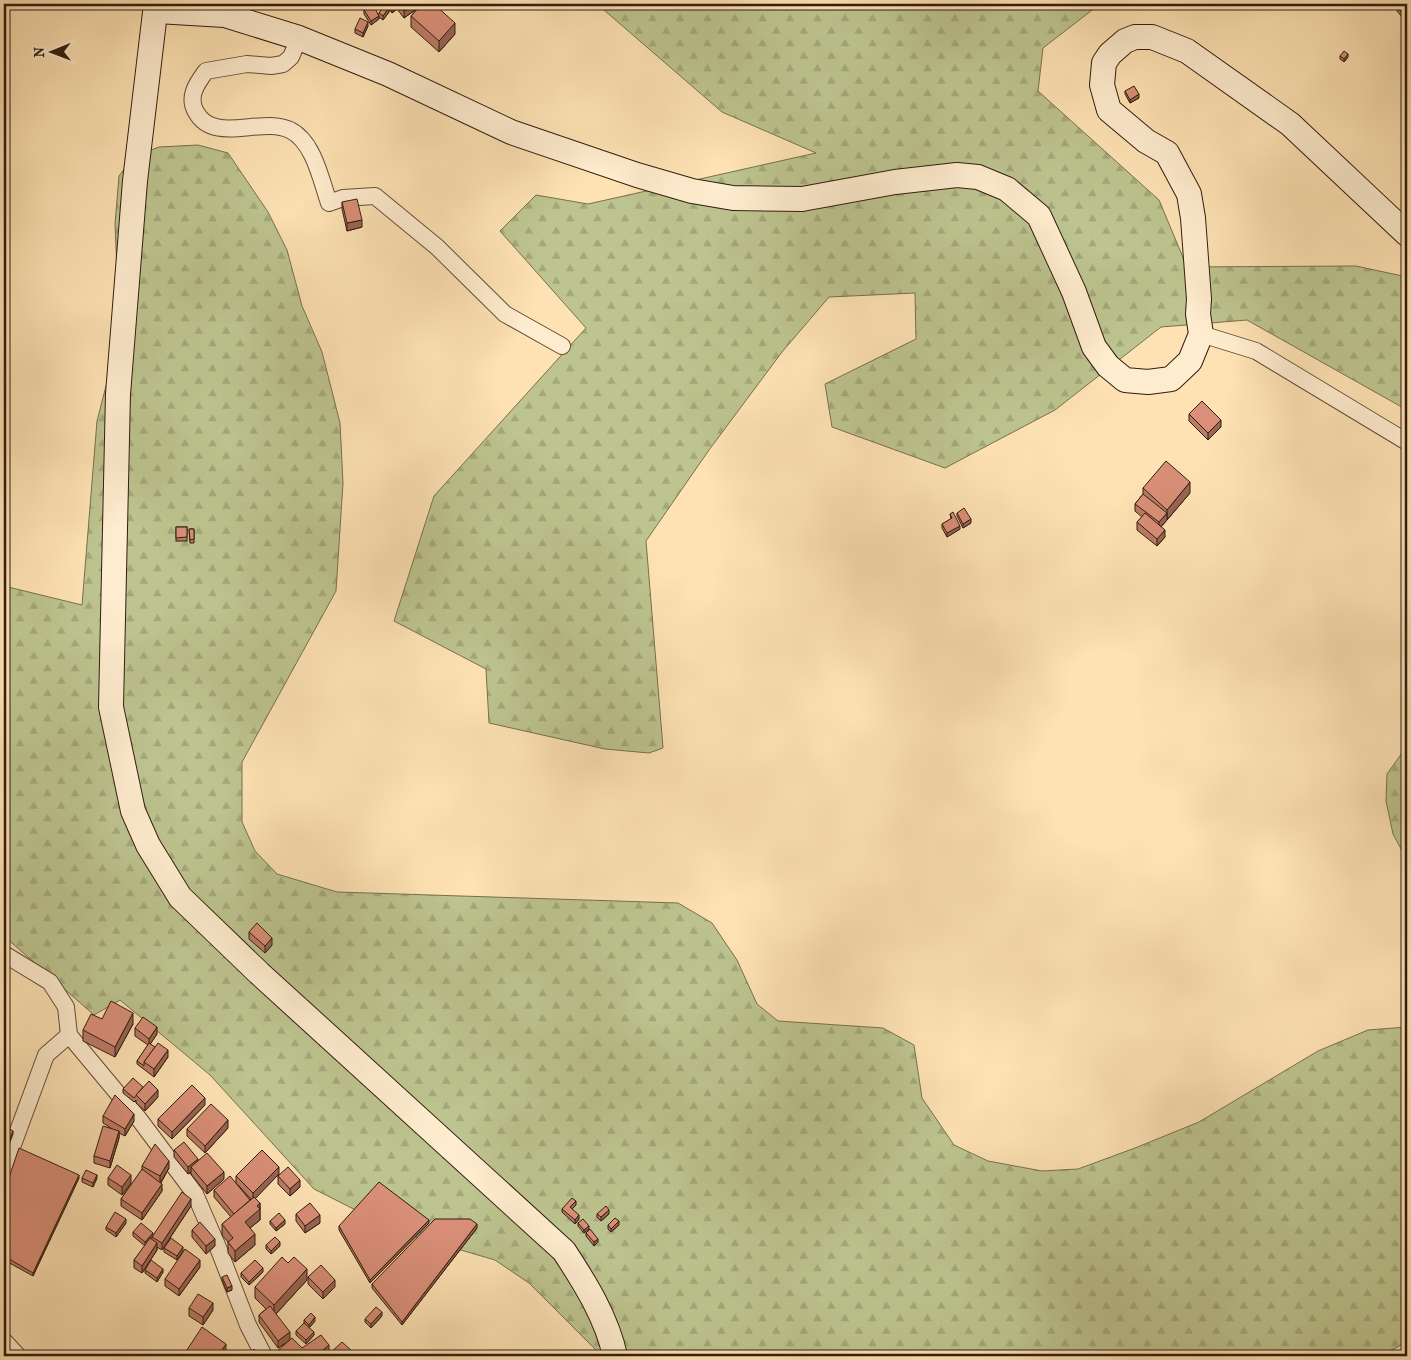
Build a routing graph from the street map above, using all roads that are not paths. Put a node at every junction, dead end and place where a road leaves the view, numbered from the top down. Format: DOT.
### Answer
graph roads {
  1 [pos="156,7"];
  2 [pos="299,38"];
  3 [pos="1407,234"];
  4 [pos="1202,334"];
  5 [pos="562,346"];
  6 [pos="1407,442"];
  7 [pos="4,954"];
  8 [pos="69,1035"];
  9 [pos="4,1169"];
  10 [pos="4,1342"];
  11 [pos="18,1356"];
  12 [pos="264,1356"];
  13 [pos="615,1356"];
  1 -- 2 [label="street"];
  1 -- 13 [label="street"];
  2 -- 4 [label="street"];
  2 -- 5 [label="street"];
  3 -- 4 [label="street"];
  4 -- 6 [label="street"];
  7 -- 8 [label="street"];
  8 -- 9 [label="street"];
  8 -- 12 [label="street"];
  10 -- 11 [label="street"];
}
